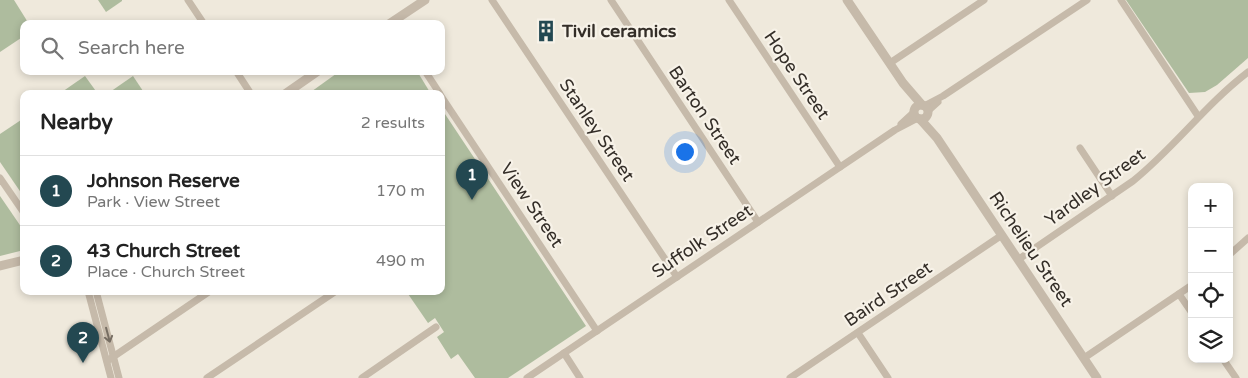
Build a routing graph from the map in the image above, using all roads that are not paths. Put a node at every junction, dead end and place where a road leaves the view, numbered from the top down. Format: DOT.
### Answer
graph roads {
  1 [pos="188,0"];
  2 [pos="425,0"];
  3 [pos="492,0"];
  4 [pos="610,0"];
  5 [pos="729,0"];
  6 [pos="847,0"];
  7 [pos="984,0"];
  8 [pos="1087,0"];
  9 [pos="1121,0"];
  10 [pos="201,20"];
  11 [pos="396,20"];
  12 [pos="890,63"];
  13 [pos="1248,72"];
  14 [pos="239,75"];
  15 [pos="312,75"];
  16 [pos="428,75"];
  17 [pos="248,90"];
  18 [pos="291,90"];
  19 [pos="438,90"];
  20 [pos="445,101"];
  21 [pos="921,112"];
  22 [pos="1198,116"];
  23 [pos="1080,148"];
  24 [pos="840,167"];
  25 [pos="0,178"];
  26 [pos="1112,196"];
  27 [pos="20,207"];
  28 [pos="758,222"];
  29 [pos="1002,234"];
  30 [pos="1248,238"];
  31 [pos="1233,251"];
  32 [pos="1019,259"];
  33 [pos="20,261"];
  34 [pos="0,266"];
  35 [pos="677,276"];
  36 [pos="1188,288"];
  37 [pos="1179,294"];
  38 [pos="89,295"];
  39 [pos="97,295"];
  40 [pos="204,295"];
  41 [pos="330,295"];
  42 [pos="1188,307"];
  43 [pos="436,327"];
  44 [pos="597,331"];
  45 [pos="858,333"];
  46 [pos="564,353"];
  47 [pos="114,356"];
  48 [pos="1084,358"];
  49 [pos="107,361"];
  50 [pos="1226,363"];
  51 [pos="111,378"];
  52 [pos="119,378"];
  53 [pos="207,378"];
  54 [pos="362,378"];
  55 [pos="527,378"];
  56 [pos="580,378"];
  57 [pos="790,378"];
  58 [pos="888,378"];
  59 [pos="1097,378"];
  60 [pos="1236,378"];
  1 -- 10 [label="street"];
  2 -- 11 [label="street"];
  3 -- 35 [label="street, Stanley Street"];
  4 -- 28 [label="street, Barton Street"];
  5 -- 24 [label="street, Hope Street"];
  6 -- 12 [label="street, Richelieu Street"];
  7 -- 12 [label="street"];
  8 -- 21 [label="street, Suffolk Street"];
  9 -- 22 [label="street"];
  12 -- 21 [label="street, Richelieu Street"];
  13 -- 22 [label="street, Yardley Street"];
  14 -- 17 [label="street"];
  15 -- 18 [label="street"];
  16 -- 19 [label="street, View Street"];
  20 -- 44 [label="street, View Street"];
  21 -- 24 [label="street, Suffolk Street"];
  21 -- 29 [label="street, Richelieu Street"];
  22 -- 26 [label="street, Yardley Street"];
  23 -- 26 [label="street"];
  24 -- 28 [label="street, Suffolk Street"];
  25 -- 27 [label="street"];
  26 -- 32 [label="street, Yardley Street"];
  28 -- 35 [label="street, Suffolk Street"];
  29 -- 32 [label="street, Richelieu Street"];
  29 -- 45 [label="street, Baird Street"];
  30 -- 31 [label="street"];
  32 -- 48 [label="street, Richelieu Street"];
  33 -- 34 [label="street"];
  35 -- 44 [label="street, Suffolk Street"];
  36 -- 37 [label="street"];
  37 -- 42 [label="street"];
  37 -- 48 [label="street"];
  38 -- 49 [label="street"];
  39 -- 47 [label="street, one-way"];
  40 -- 47 [label="street"];
  41 -- 53 [label="street"];
  43 -- 54 [label="street"];
  44 -- 46 [label="street, Suffolk Street"];
  45 -- 57 [label="street, Baird Street"];
  45 -- 58 [label="street"];
  46 -- 55 [label="street, Suffolk Street"];
  46 -- 56 [label="street"];
  47 -- 49 [label="street"];
  47 -- 52 [label="street"];
  48 -- 59 [label="street, Richelieu Street"];
  49 -- 51 [label="street"];
  50 -- 60 [label="street"];
}
